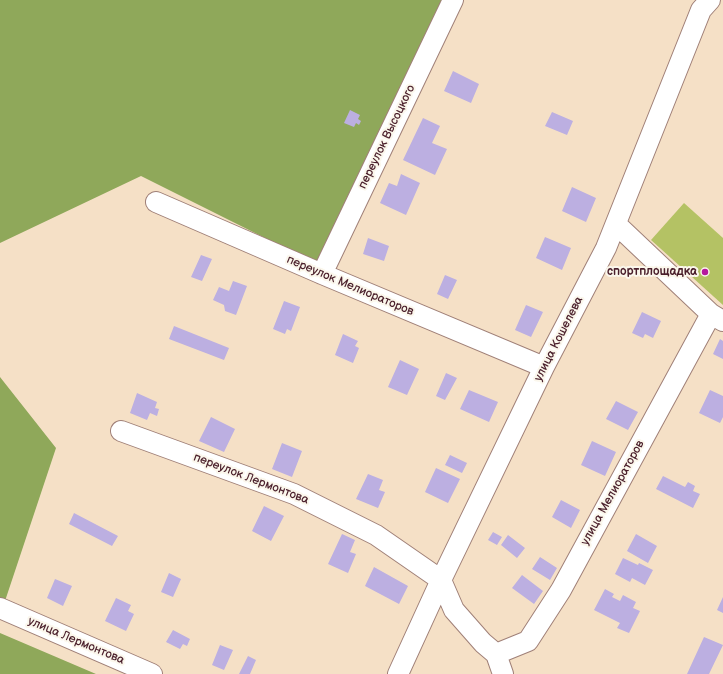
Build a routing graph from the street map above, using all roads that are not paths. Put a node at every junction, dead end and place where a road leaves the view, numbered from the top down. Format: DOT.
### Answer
graph roads {
  1 [pos="453,0"];
  2 [pos="702,3"];
  3 [pos="156,202"];
  4 [pos="617,225"];
  5 [pos="322,274"];
  6 [pos="717,317"];
  7 [pos="544,367"];
  8 [pos="121,431"];
  9 [pos="441,580"];
  10 [pos="0,608"];
  11 [pos="496,654"];
  12 [pos="152,674"];
  13 [pos="398,674"];
  14 [pos="503,674"];
  1 -- 5 [label="street, переулок Высоцкого"];
  2 -- 4 [label="street, улица Кошелева"];
  3 -- 5 [label="street, переулок Мелиораторов"];
  4 -- 6 [label="street"];
  4 -- 7 [label="street, улица Кошелева"];
  5 -- 7 [label="street, переулок Мелиораторов"];
  6 -- 11 [label="street, улица Мелиораторов"];
  7 -- 9 [label="street, улица Кошелева"];
  8 -- 9 [label="street, переулок Лермонтова"];
  9 -- 11 [label="street"];
  9 -- 13 [label="street, улица Кошелева"];
  10 -- 12 [label="street, улица Лермонтова"];
  11 -- 14 [label="street"];
}
